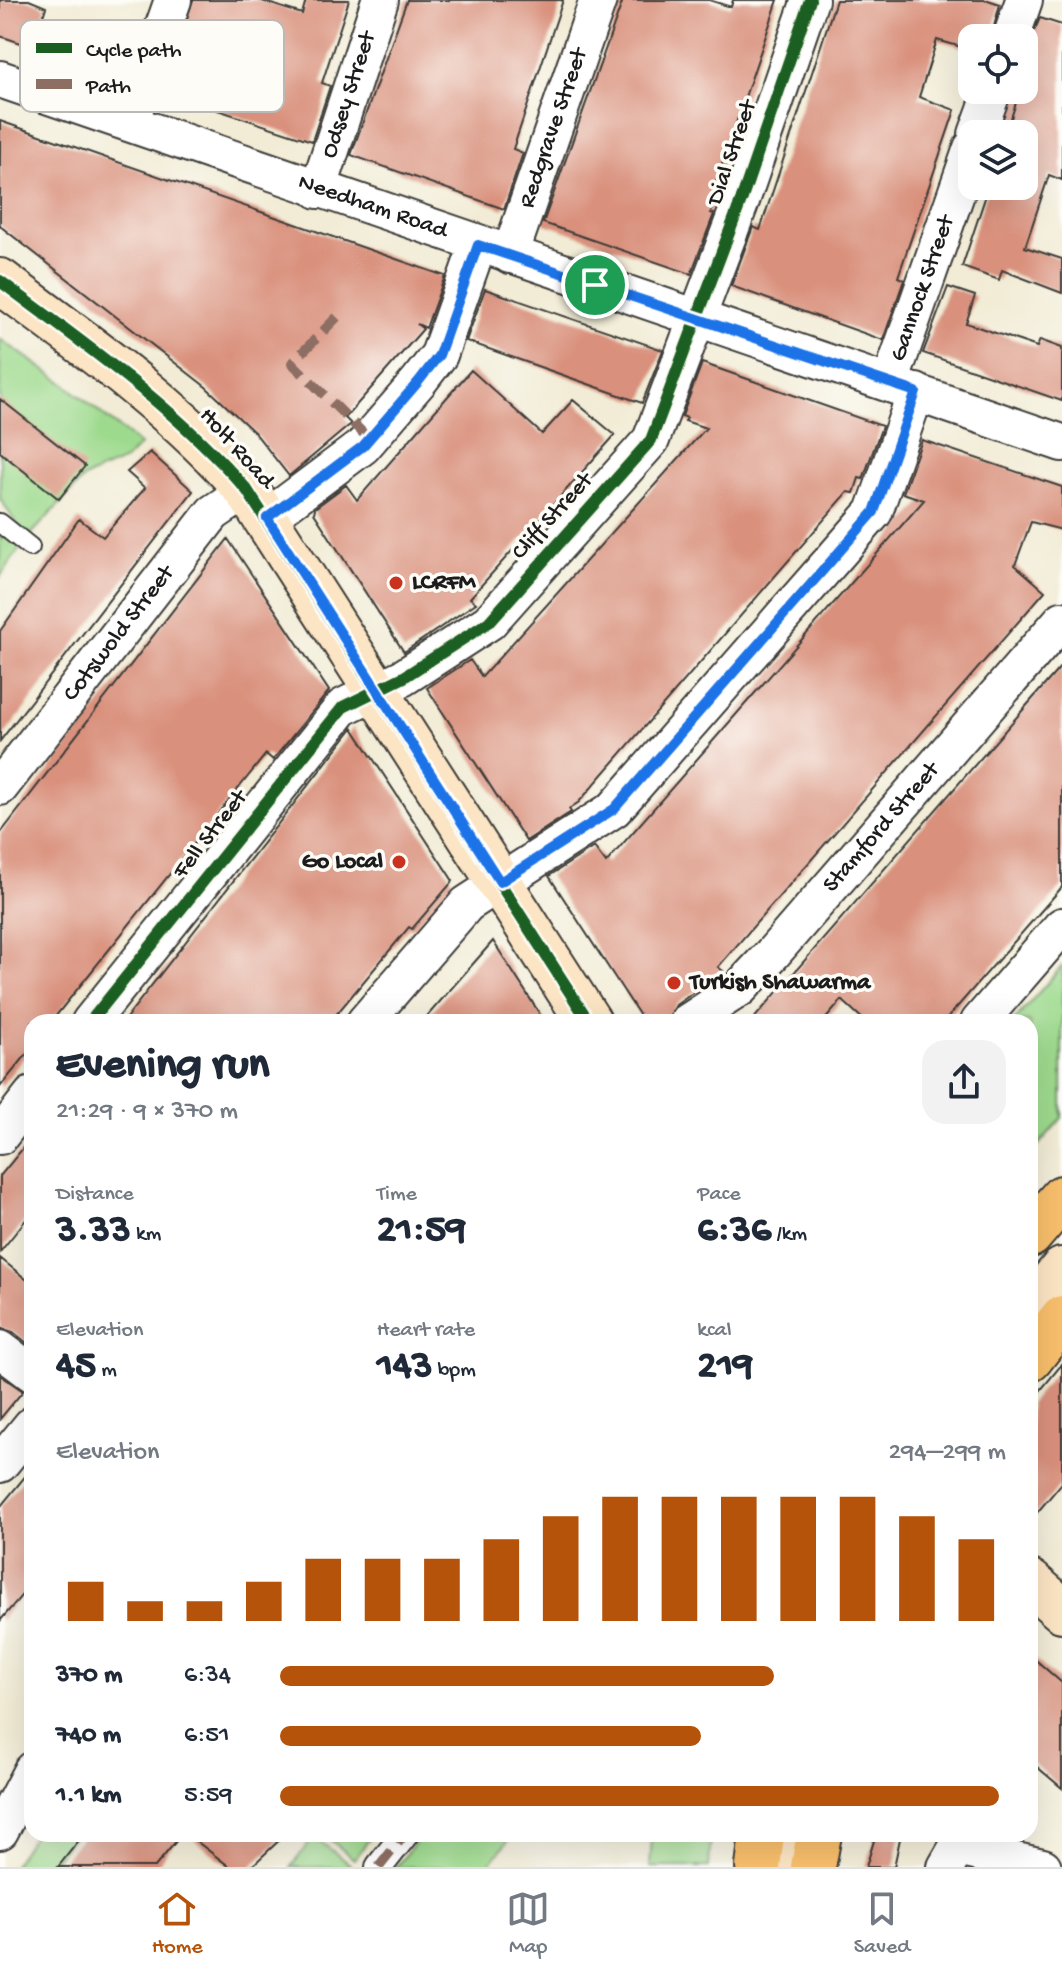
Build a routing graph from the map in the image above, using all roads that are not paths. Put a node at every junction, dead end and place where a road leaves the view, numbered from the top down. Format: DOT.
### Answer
graph roads {
  1 [pos="173,0"];
  2 [pos="380,0"];
  3 [pos="598,0"];
  4 [pos="810,0"];
  5 [pos="1024,0"];
  6 [pos="166,20"];
  7 [pos="1016,24"];
  8 [pos="0,79"];
  9 [pos="20,86"];
  10 [pos="100,112"];
  11 [pos="134,112"];
  12 [pos="130,122"];
  13 [pos="318,190"];
  14 [pos="958,197"];
  15 [pos="494,250"];
  16 [pos="0,281"];
  17 [pos="696,319"];
  18 [pos="903,388"];
  19 [pos="1062,443"];
  20 [pos="257,504"];
  21 [pos="0,523"];
  22 [pos="30,547"];
  23 [pos="1062,620"];
  24 [pos="378,688"];
  25 [pos="0,787"];
  26 [pos="500,882"];
  27 [pos="1062,926"];
  28 [pos="96,1014"];
  29 [pos="372,1014"];
  30 [pos="584,1014"];
  31 [pos="700,1014"];
  32 [pos="986,1014"];
  33 [pos="24,1105"];
  34 [pos="0,1136"];
  35 [pos="1062,1198"];
  36 [pos="1038,1226"];
  37 [pos="1062,1270"];
  38 [pos="1038,1298"];
  39 [pos="1062,1318"];
  40 [pos="0,1349"];
  41 [pos="1038,1349"];
  42 [pos="24,1367"];
  43 [pos="24,1435"];
  44 [pos="0,1464"];
  45 [pos="1038,1589"];
  46 [pos="1062,1610"];
  47 [pos="24,1785"];
  48 [pos="0,1831"];
  49 [pos="399,1842"];
  50 [pos="761,1842"];
  51 [pos="783,1842"];
  52 [pos="818,1842"];
  53 [pos="379,1867"];
  54 [pos="758,1867"];
  55 [pos="772,1867"];
  56 [pos="813,1867"];
  57 [pos="946,1867"];
  58 [pos="1043,1867"];
  1 -- 6 [label="street"];
  2 -- 13 [label="street, Odsey Street"];
  3 -- 15 [label="street, Redgrave Street"];
  4 -- 17 [label="street, Dial Street"];
  5 -- 7 [label="street"];
  8 -- 9 [label="street, Needham Road"];
  10 -- 12 [label="street, Needham Road"];
  11 -- 12 [label="street"];
  12 -- 13 [label="street, Needham Road"];
  13 -- 15 [label="street, Needham Road"];
  14 -- 18 [label="street, Gannock Street"];
  15 -- 17 [label="street, Needham Road"];
  15 -- 20 [label="street, Redgrave Street"];
  16 -- 20 [label="main road, Holt Road"];
  17 -- 18 [label="street, Needham Road"];
  17 -- 24 [label="street, Cliff Street"];
  18 -- 19 [label="street, Needham Road"];
  18 -- 26 [label="street, Gannock Street"];
  20 -- 24 [label="main road, Holt Road"];
  20 -- 25 [label="street, Cotswold Street"];
  21 -- 22 [label="lane"];
  23 -- 31 [label="street, Stamford Street"];
  24 -- 26 [label="main road, Holt Road"];
  24 -- 28 [label="street, Fell Street"];
  26 -- 29 [label="street, Gannock Street"];
  26 -- 30 [label="main road, Holt Road"];
  27 -- 32 [label="street"];
  33 -- 34 [label="street"];
  35 -- 36 [label="highway"];
  37 -- 38 [label="main road"];
  39 -- 41 [label="highway"];
  40 -- 42 [label="street"];
  43 -- 44 [label="street"];
  45 -- 46 [label="main road"];
  47 -- 48 [label="street"];
  49 -- 53 [label="street"];
  50 -- 54 [label="highway"];
  51 -- 55 [label="main road"];
  52 -- 56 [label="highway"];
  57 -- 58 [label="street"];
}
